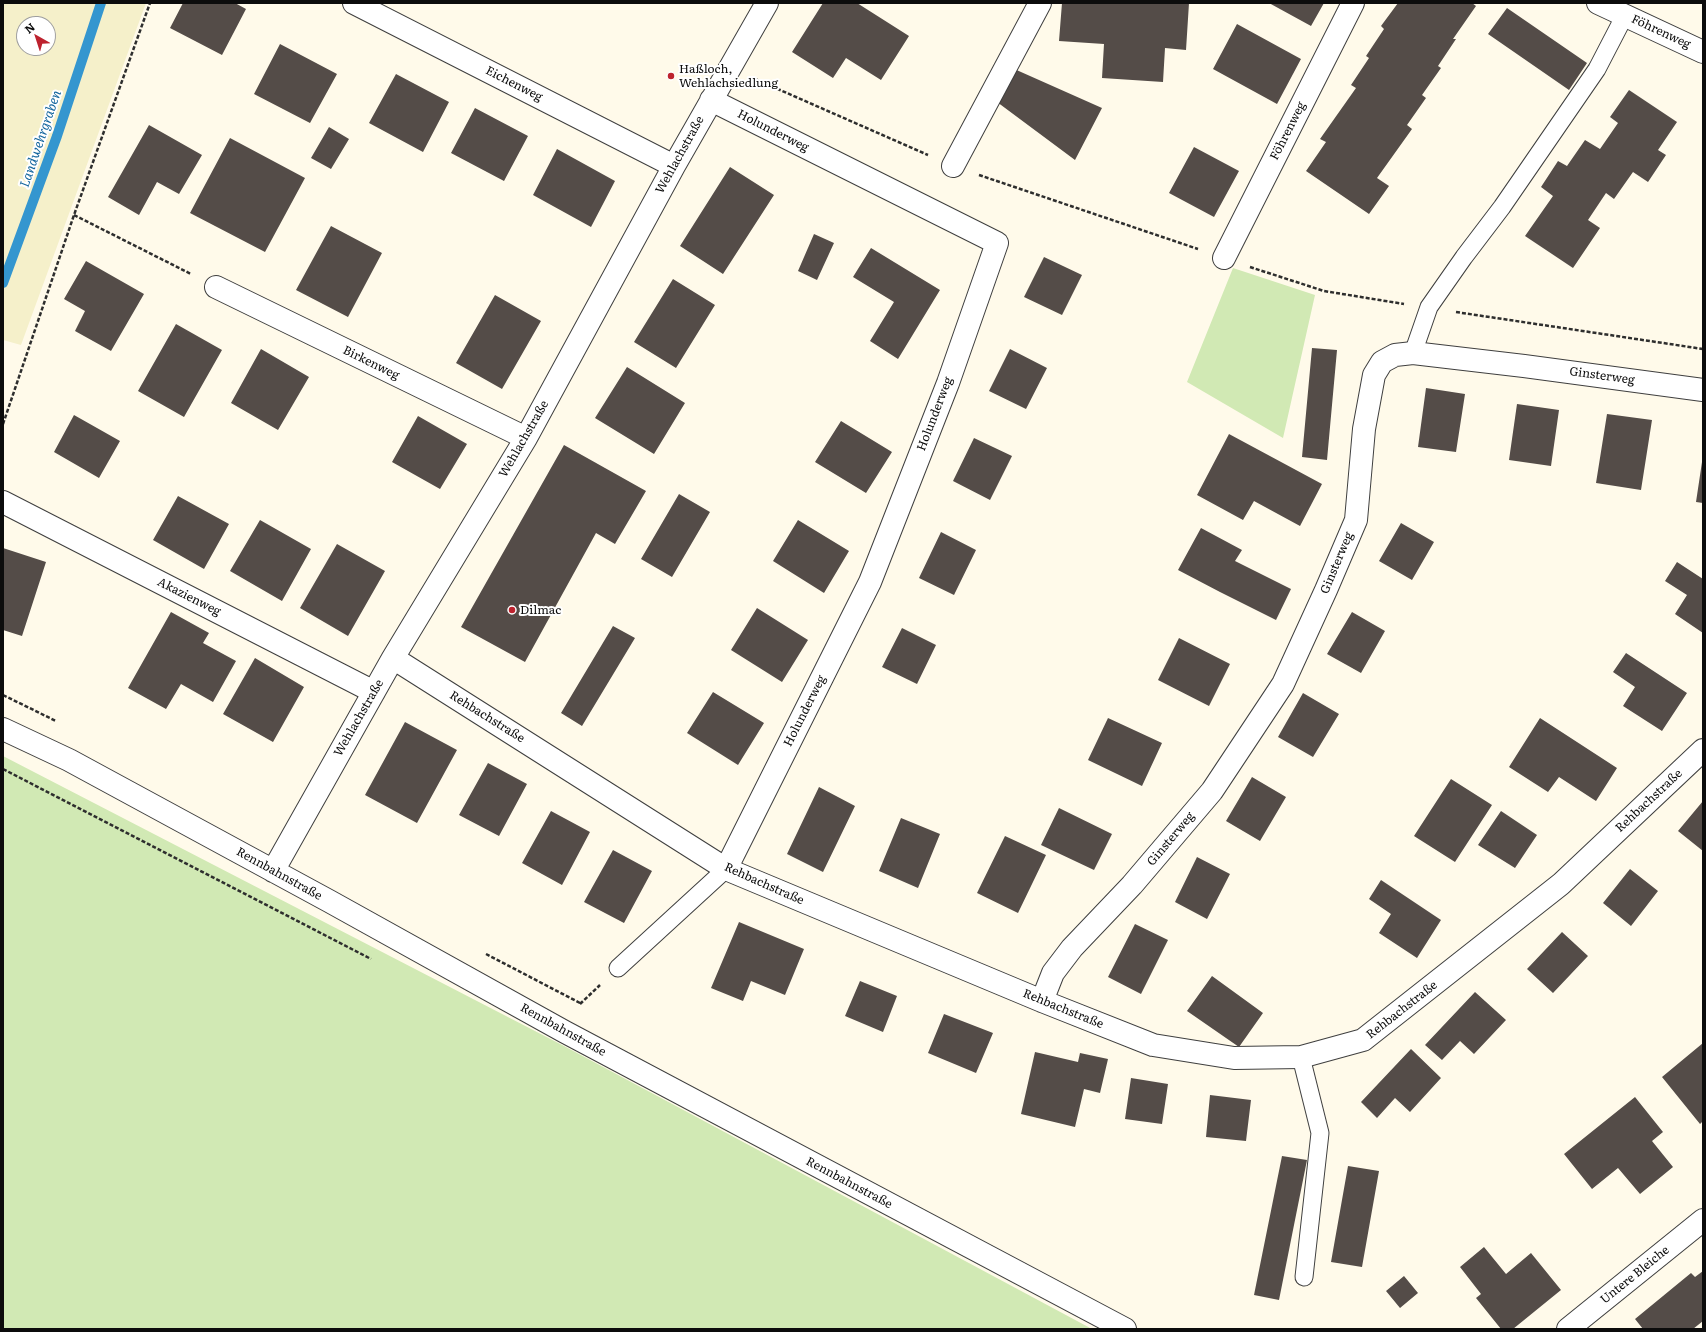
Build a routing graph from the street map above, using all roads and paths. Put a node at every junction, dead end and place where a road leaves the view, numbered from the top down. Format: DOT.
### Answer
graph roads {
  1 [pos="150,3"];
  2 [pos="354,3"];
  3 [pos="767,3"];
  4 [pos="1040,3"];
  5 [pos="1353,3"];
  6 [pos="1598,3"];
  7 [pos="1625,15"];
  8 [pos="1703,52"];
  9 [pos="711,100"];
  10 [pos="674,166"];
  11 [pos="954,166"];
  12 [pos="74,215"];
  13 [pos="1224,258"];
  14 [pos="216,287"];
  15 [pos="1413,353"];
  16 [pos="1703,390"];
  17 [pos="3,424"];
  18 [pos="526,438"];
  19 [pos="3,502"];
  20 [pos="393,658"];
  21 [pos="374,692"];
  22 [pos="3,730"];
  23 [pos="1703,750"];
  24 [pos="726,869"];
  25 [pos="273,871"];
  26 [pos="484,952"];
  27 [pos="618,968"];
  28 [pos="1042,1001"];
  29 [pos="580,1003"];
  30 [pos="1301,1058"];
  31 [pos="1703,1220"];
  32 [pos="1304,1277"];
  33 [pos="1124,1329"];
  34 [pos="1568,1329"];
  1 -- 12 [label="path"];
  2 -- 10 [label="street, Eichenweg"];
  3 -- 9 [label="street, Wehlachstraße"];
  4 -- 11 [label="street"];
  5 -- 13 [label="street, Föhrenweg"];
  6 -- 7 [label="street, Föhrenweg"];
  7 -- 8 [label="street, Föhrenweg"];
  7 -- 15 [label="lane"];
  9 -- 10 [label="street, Wehlachstraße"];
  9 -- 24 [label="street, Holunderweg"];
  10 -- 18 [label="street, Wehlachstraße"];
  12 -- 14 [label="path"];
  12 -- 17 [label="path"];
  14 -- 18 [label="street, Birkenweg"];
  15 -- 16 [label="street, Ginsterweg"];
  15 -- 28 [label="street, Ginsterweg"];
  18 -- 20 [label="street, Wehlachstraße"];
  19 -- 21 [label="street, Akazienweg"];
  20 -- 21 [label="street, Wehlachstraße"];
  20 -- 24 [label="street, Rehbachstraße"];
  21 -- 25 [label="street, Wehlachstraße"];
  22 -- 25 [label="street, Rennbahnstraße"];
  23 -- 30 [label="street, Rehbachstraße"];
  24 -- 27 [label="lane"];
  24 -- 28 [label="street, Rehbachstraße"];
  25 -- 33 [label="street, Rennbahnstraße"];
  26 -- 29 [label="path"];
  28 -- 30 [label="street, Rehbachstraße"];
  30 -- 32 [label="lane"];
  31 -- 34 [label="street, Untere Bleiche"];
}
